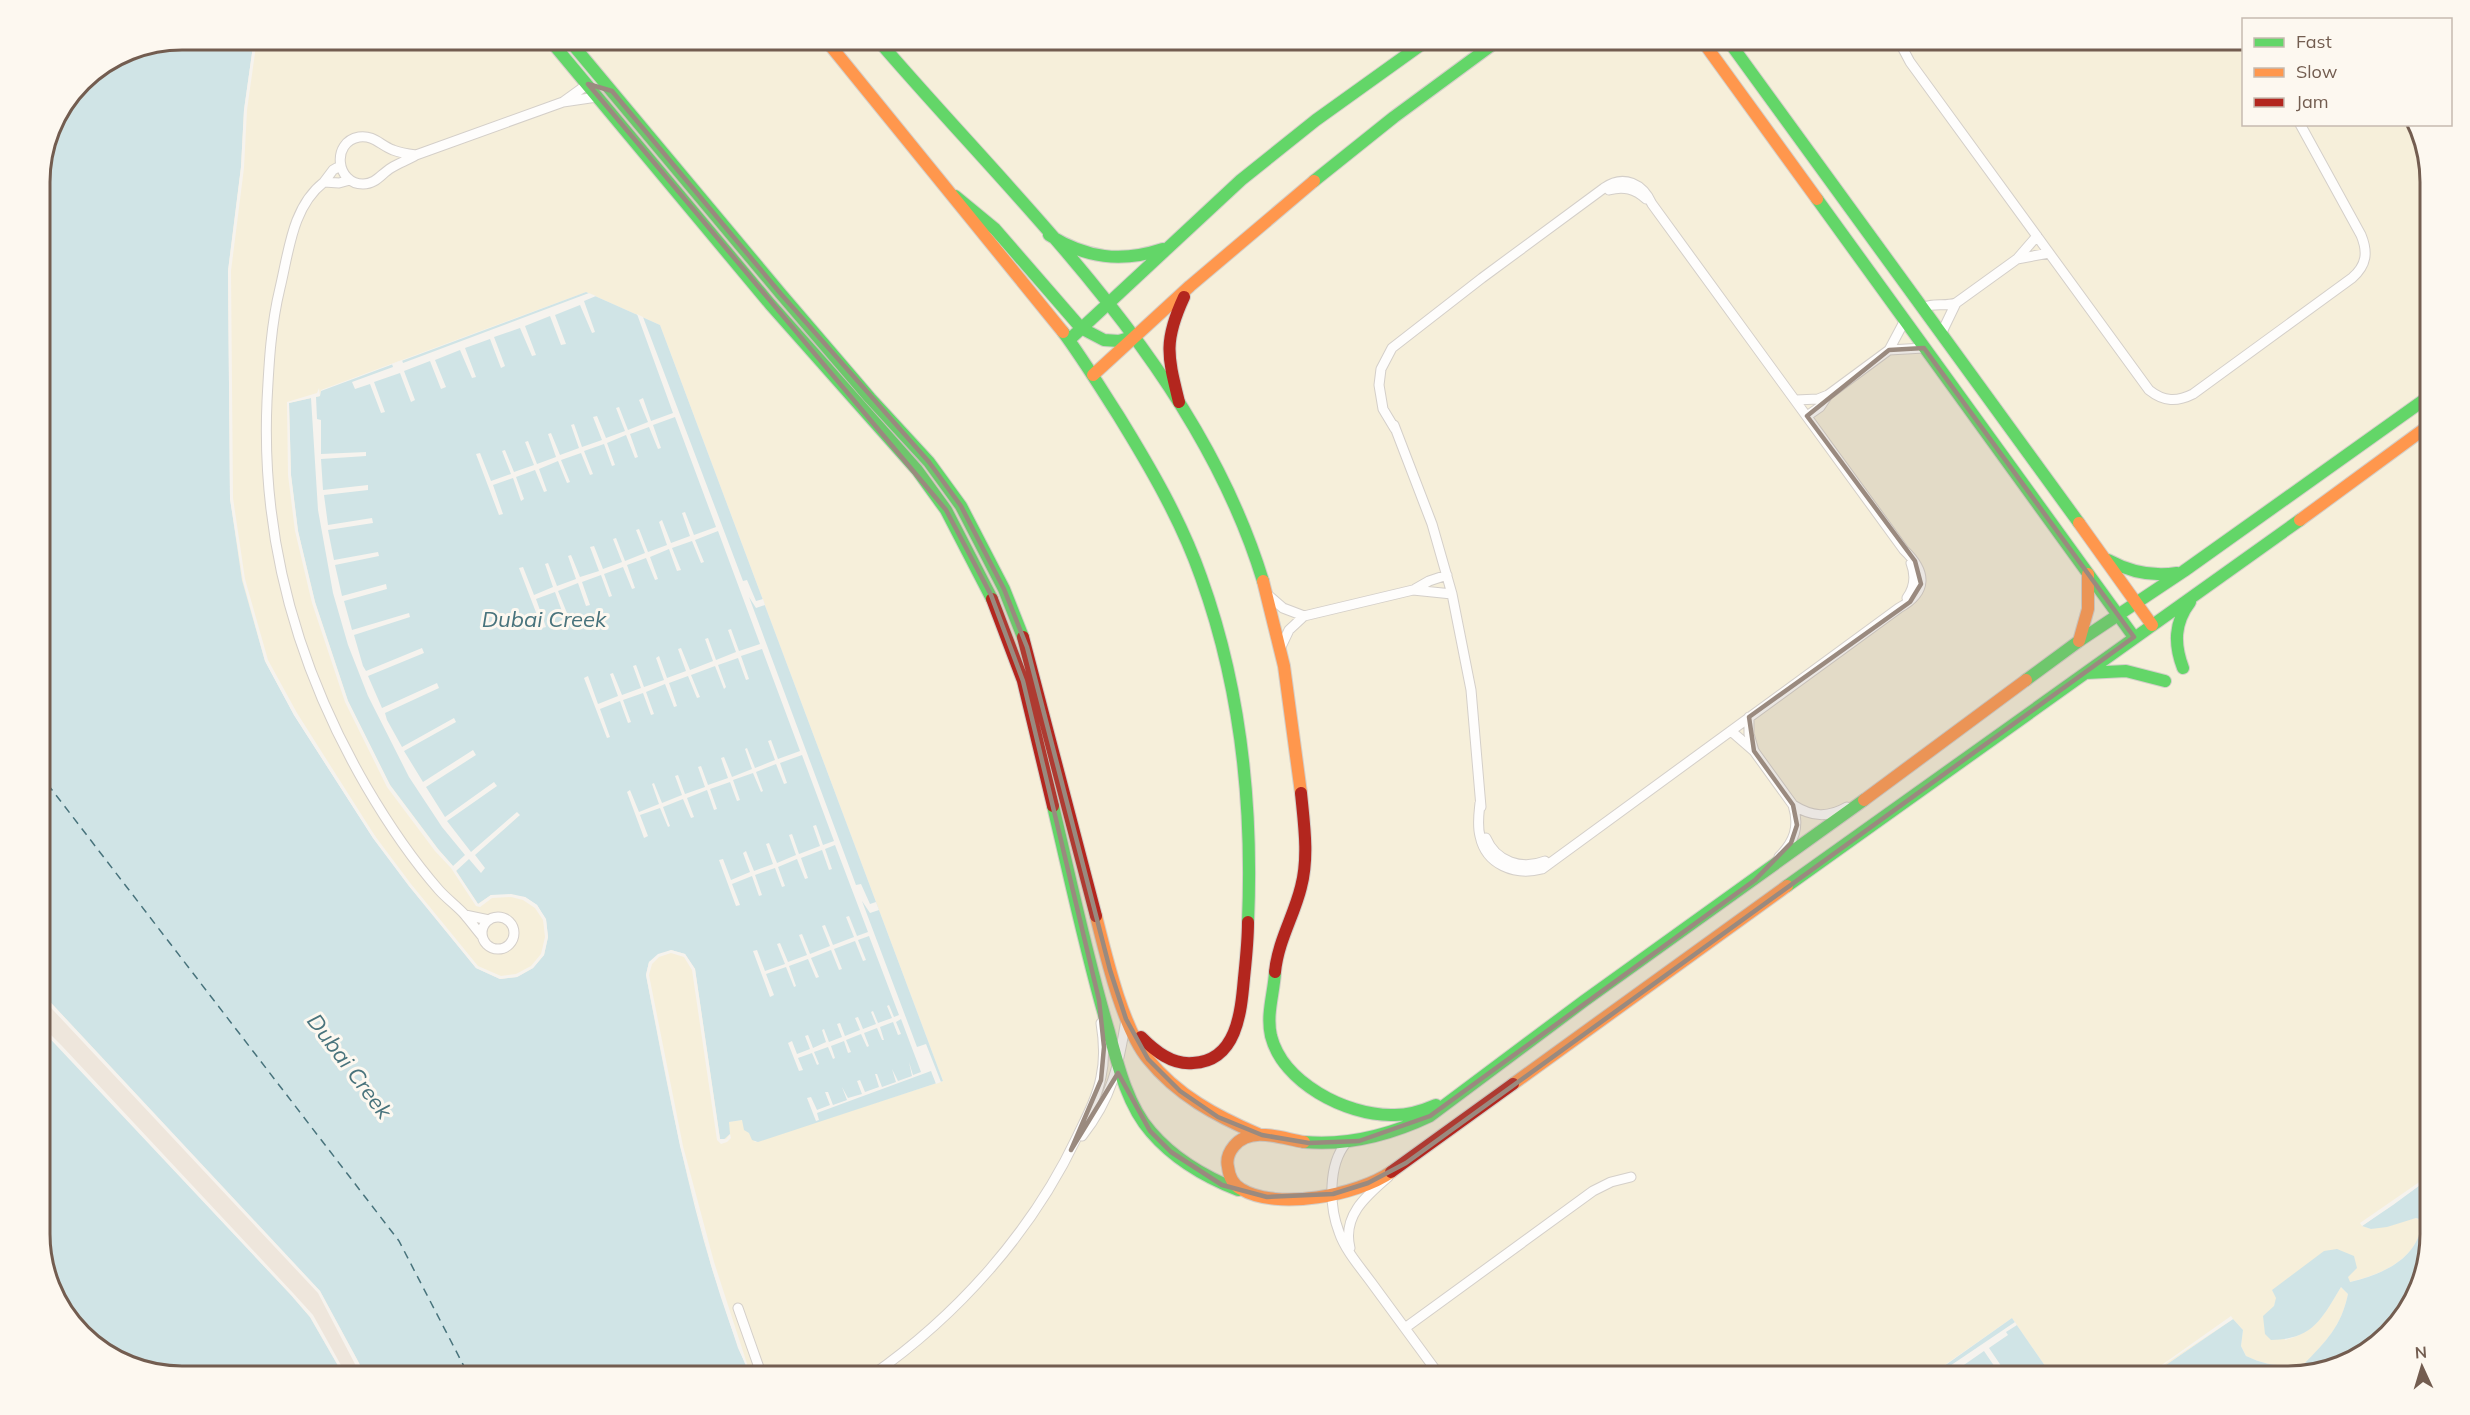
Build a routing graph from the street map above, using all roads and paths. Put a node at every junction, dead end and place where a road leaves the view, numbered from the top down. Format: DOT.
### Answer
graph roads {
  1 [pos="559,50"];
  2 [pos="577,50"];
  3 [pos="834,50"];
  4 [pos="886,50"];
  5 [pos="1414,50"];
  6 [pos="1485,50"];
  7 [pos="1709,50"];
  8 [pos="1735,50"];
  9 [pos="1904,50"];
  10 [pos="588,84"];
  11 [pos="612,91"];
  12 [pos="597,96"];
  13 [pos="563,102"];
  14 [pos="2301,126"];
  15 [pos="416,154"];
  16 [pos="340,166"];
  17 [pos="350,180"];
  18 [pos="324,182"];
  19 [pos="955,196"];
  20 [pos="1049,235"];
  21 [pos="2037,237"];
  22 [pos="1167,247"];
  23 [pos="2049,253"];
  24 [pos="2017,259"];
  25 [pos="1190,288"];
  26 [pos="1956,303"];
  27 [pos="1107,304"];
  28 [pos="1923,308"];
  29 [pos="1905,320"];
  30 [pos="1081,328"];
  31 [pos="1942,332"];
  32 [pos="1134,337"];
  33 [pos="1069,340"];
  34 [pos="1924,348"];
  35 [pos="1888,350"];
  36 [pos="1093,375"];
  37 [pos="1828,395"];
  38 [pos="1796,400"];
  39 [pos="1179,402"];
  40 [pos="2420,403"];
  41 [pos="1807,416"];
  42 [pos="2420,432"];
  43 [pos="2105,558"];
  44 [pos="2184,571"];
  45 [pos="2088,573"];
  46 [pos="1447,575"];
  47 [pos="1413,590"];
  48 [pos="1266,593"];
  49 [pos="1452,594"];
  50 [pos="2197,595"];
  51 [pos="2136,603"];
  52 [pos="2118,615"];
  53 [pos="1304,616"];
  54 [pos="2151,625"];
  55 [pos="2134,637"];
  56 [pos="2079,641"];
  57 [pos="1280,649"];
  58 [pos="2183,668"];
  59 [pos="2082,674"];
  60 [pos="2165,681"];
  61 [pos="1749,717"];
  62 [pos="1731,731"];
  63 [pos="1754,752"];
  64 [pos="1885,785"];
  65 [pos="1793,806"];
  66 [pos="1755,880"];
  67 [pos="465,915"];
  68 [pos="489,920"];
  69 [pos="482,936"];
  70 [pos="1099,1000"];
  71 [pos="1126,1019"];
  72 [pos="1118,1069"];
  73 [pos="1454,1098"];
  74 [pos="1262,1135"];
  75 [pos="1346,1143"];
  76 [pos="1071,1150"];
  77 [pos="1406,1162"];
  78 [pos="1631,1177"];
  79 [pos="1240,1191"];
  80 [pos="1334,1194"];
  81 [pos="1352,1256"];
  82 [pos="738,1308"];
  83 [pos="1405,1328"];
  84 [pos="759,1366"];
  85 [pos="884,1366"];
  86 [pos="1433,1366"];
  1 -- 10 [label="main road"];
  2 -- 11 [label="main road"];
  3 -- 19 [label="main road"];
  4 -- 20 [label="main road"];
  5 -- 22 [label="main road"];
  6 -- 25 [label="main road"];
  7 -- 29 [label="main road"];
  8 -- 28 [label="main road"];
  9 -- 21 [label="street"];
  10 -- 11 [label="main road"];
  10 -- 12 [label="main road"];
  10 -- 13 [label="street"];
  11 -- 71 [label="main road"];
  12 -- 13 [label="street"];
  12 -- 70 [label="main road"];
  13 -- 15 [label="street"];
  14 -- 23 [label="street"];
  15 -- 16 [label="street"];
  15 -- 17 [label="street"];
  16 -- 17 [label="street"];
  16 -- 18 [label="street"];
  17 -- 18 [label="street"];
  18 -- 67 [label="street"];
  19 -- 30 [label="main road"];
  19 -- 33 [label="main road"];
  20 -- 22 [label="main road"];
  20 -- 27 [label="main road"];
  21 -- 23 [label="street"];
  21 -- 24 [label="street"];
  22 -- 27 [label="main road"];
  23 -- 24 [label="street"];
  24 -- 26 [label="street"];
  25 -- 32 [label="main road"];
  25 -- 39 [label="main road"];
  26 -- 28 [label="street"];
  26 -- 31 [label="street"];
  27 -- 30 [label="main road"];
  27 -- 32 [label="main road"];
  28 -- 31 [label="main road"];
  29 -- 34 [label="main road"];
  29 -- 35 [label="street"];
  30 -- 32 [label="main road"];
  30 -- 33 [label="main road"];
  31 -- 43 [label="main road"];
  32 -- 36 [label="main road"];
  32 -- 39 [label="main road"];
  33 -- 36 [label="main road"];
  34 -- 35 [label="street"];
  34 -- 45 [label="main road"];
  35 -- 37 [label="street"];
  36 -- 71 [label="main road"];
  37 -- 38 [label="street"];
  37 -- 41 [label="street"];
  38 -- 41 [label="street"];
  38 -- 46 [label="street"];
  39 -- 48 [label="main road"];
  40 -- 44 [label="main road"];
  41 -- 61 [label="street"];
  42 -- 50 [label="main road"];
  43 -- 44 [label="main road"];
  43 -- 51 [label="main road"];
  44 -- 51 [label="main road"];
  45 -- 52 [label="main road"];
  45 -- 56 [label="main road"];
  46 -- 47 [label="street"];
  46 -- 49 [label="street"];
  47 -- 49 [label="street"];
  47 -- 53 [label="street"];
  48 -- 53 [label="street"];
  48 -- 57 [label="main road"];
  49 -- 62 [label="street"];
  50 -- 54 [label="main road"];
  50 -- 58 [label="main road"];
  51 -- 52 [label="main road"];
  51 -- 54 [label="main road"];
  52 -- 55 [label="main road"];
  52 -- 56 [label="main road"];
  53 -- 57 [label="street"];
  54 -- 55 [label="main road"];
  55 -- 59 [label="main road"];
  56 -- 64 [label="main road"];
  57 -- 73 [label="main road"];
  59 -- 60 [label="main road"];
  59 -- 77 [label="main road"];
  61 -- 62 [label="street"];
  61 -- 63 [label="street"];
  62 -- 63 [label="street"];
  63 -- 65 [label="street"];
  64 -- 65 [label="street"];
  64 -- 66 [label="main road"];
  65 -- 66 [label="street"];
  66 -- 73 [label="main road"];
  67 -- 68 [label="street"];
  67 -- 69 [label="street"];
  68 -- 69 [label="street"];
  68 -- 69 [label="street"];
  70 -- 72 [label="main road"];
  70 -- 76 [label="street"];
  71 -- 72 [label="street"];
  71 -- 74 [label="main road"];
  72 -- 76 [label="street"];
  72 -- 79 [label="main road"];
  73 -- 75 [label="main road"];
  74 -- 75 [label="main road"];
  74 -- 79 [label="main road"];
  75 -- 80 [label="street"];
  76 -- 85 [label="street"];
  77 -- 80 [label="main road"];
  77 -- 81 [label="street"];
  78 -- 83 [label="street"];
  79 -- 80 [label="main road"];
  80 -- 81 [label="street"];
  81 -- 83 [label="street"];
  82 -- 84 [label="street"];
  83 -- 86 [label="street"];
}
